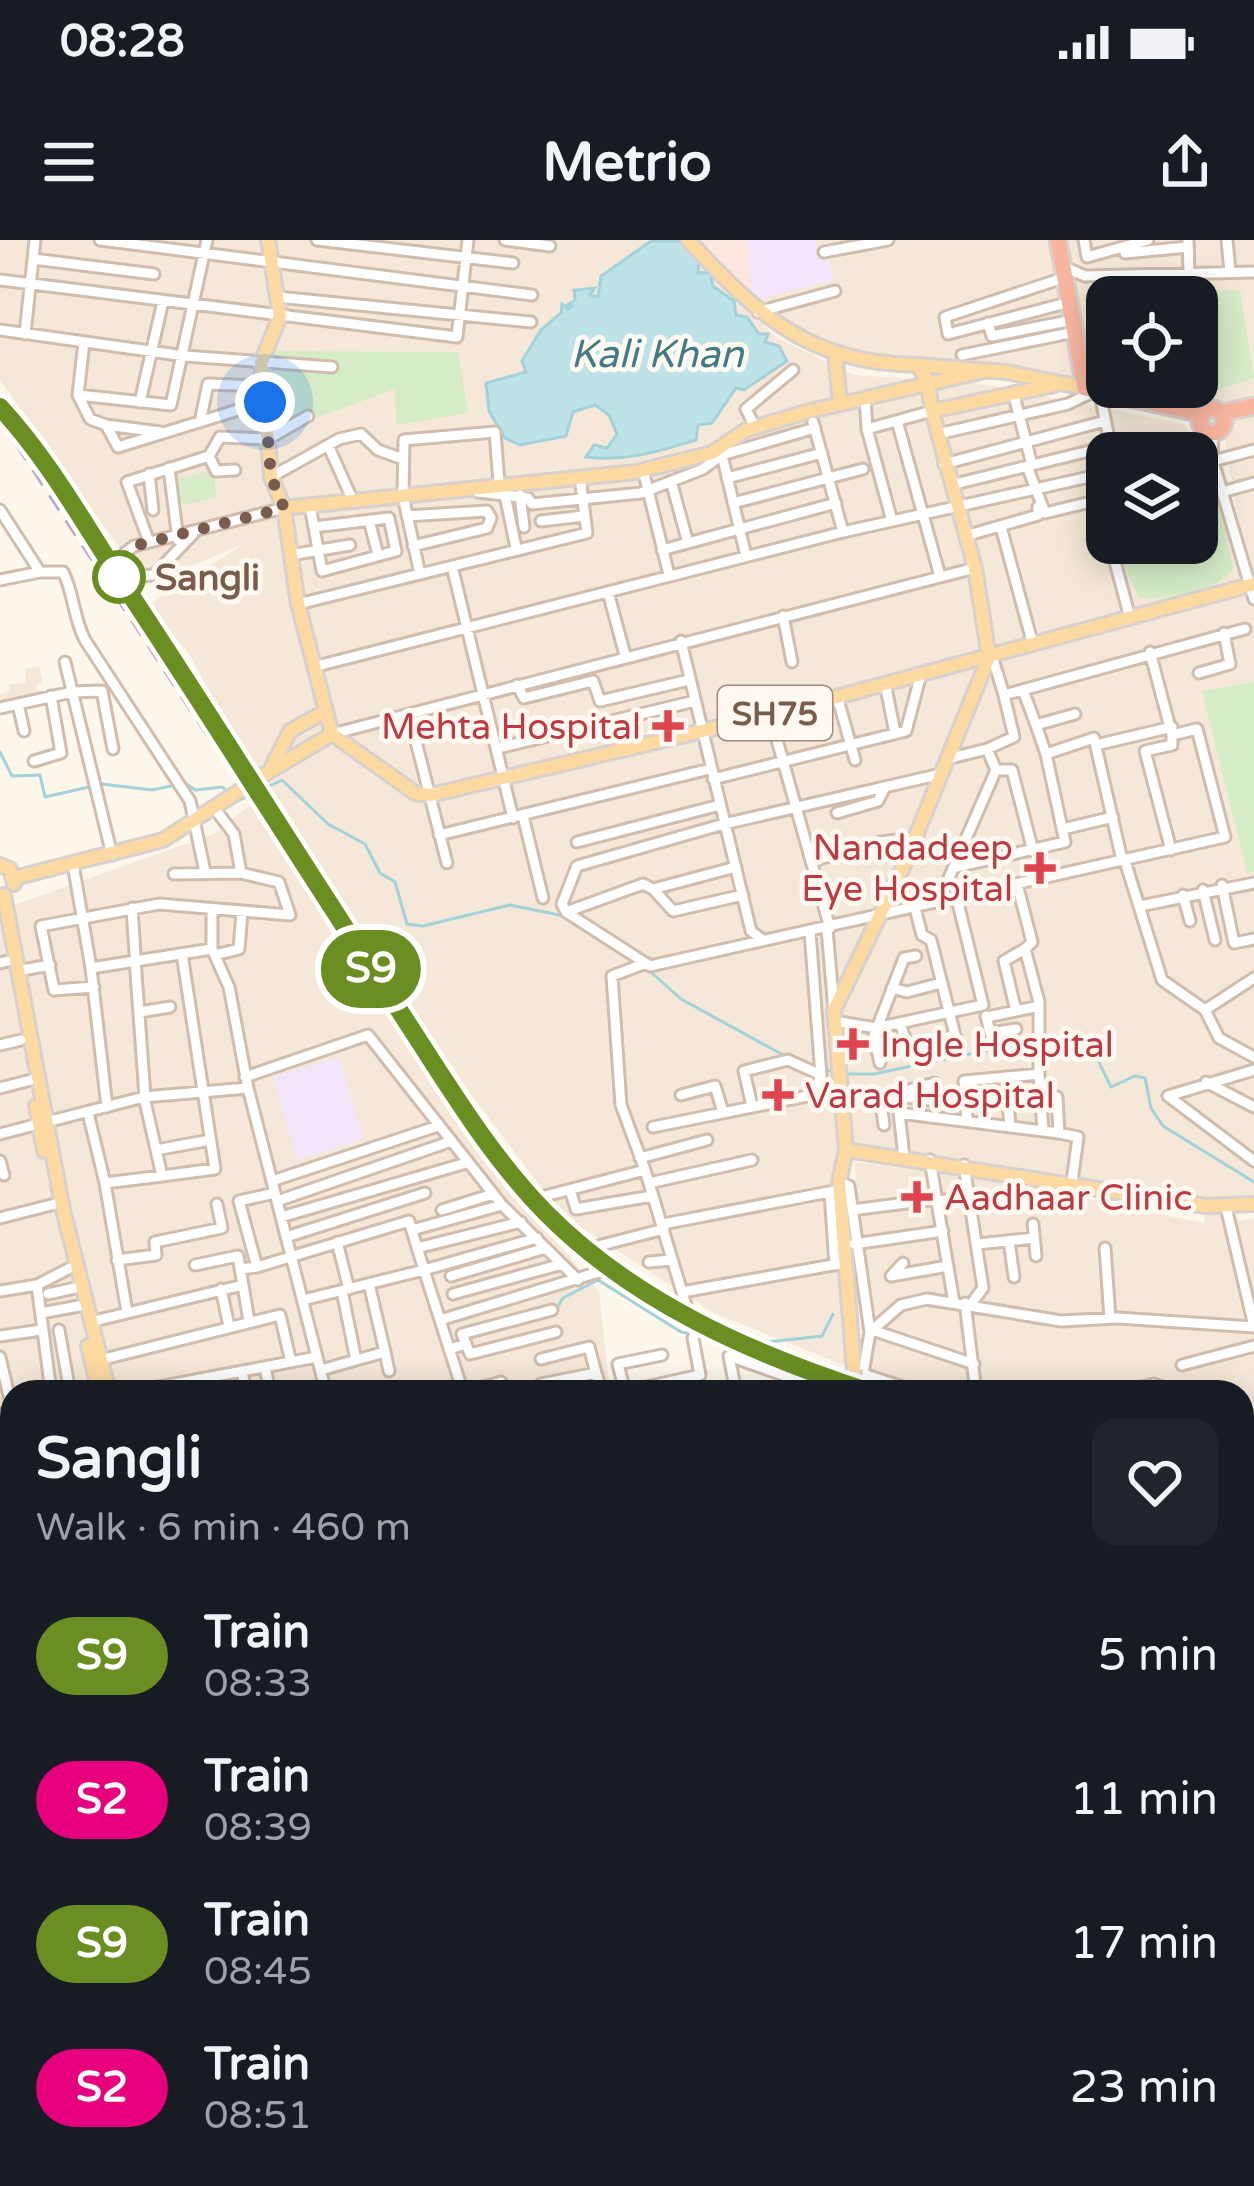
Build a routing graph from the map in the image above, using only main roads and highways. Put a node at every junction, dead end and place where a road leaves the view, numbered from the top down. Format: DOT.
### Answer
graph roads {
  1 [pos="268,240"];
  2 [pos="688,240"];
  3 [pos="1058,240"];
  4 [pos="835,353"];
  5 [pos="918,365"];
  6 [pos="1086,368"];
  7 [pos="990,372"];
  8 [pos="928,382"];
  9 [pos="1054,385"];
  10 [pos="1086,388"];
  11 [pos="840,404"];
  12 [pos="1254,406"];
  13 [pos="1176,408"];
  14 [pos="932,411"];
  15 [pos="1222,413"];
  16 [pos="1203,414"];
  17 [pos="284,508"];
  18 [pos="1252,589"];
  19 [pos="991,656"];
  20 [pos="326,711"];
  21 [pos="332,734"];
  22 [pos="241,790"];
  23 [pos="0,865"];
  24 [pos="14,878"];
  25 [pos="2,895"];
  26 [pos="0,924"];
  27 [pos="8,965"];
  28 [pos="43,1124"];
  29 [pos="846,1150"];
  30 [pos="1254,1204"];
  31 [pos="96,1380"];
  32 [pos="106,1380"];
  33 [pos="853,1380"];
  1 -- 17 [label="main road"];
  2 -- 4 [label="main road"];
  3 -- 6 [label="highway"];
  4 -- 5 [label="main road"];
  4 -- 11 [label="main road"];
  5 -- 7 [label="main road"];
  5 -- 8 [label="main road"];
  7 -- 8 [label="main road"];
  7 -- 9 [label="main road"];
  8 -- 11 [label="main road"];
  8 -- 14 [label="main road"];
  9 -- 10 [label="main road"];
  9 -- 14 [label="main road"];
  11 -- 17 [label="main road"];
  12 -- 15 [label="highway"];
  13 -- 16 [label="highway"];
  14 -- 19 [label="main road"];
  15 -- 16 [label="highway"];
  15 -- 16 [label="highway"];
  17 -- 20 [label="main road"];
  18 -- 19 [label="main road, SH75"];
  19 -- 21 [label="main road, SH75"];
  19 -- 29 [label="main road"];
  20 -- 21 [label="main road"];
  20 -- 21 [label="main road"];
  22 -- 24 [label="main road"];
  23 -- 24 [label="main road"];
  24 -- 25 [label="main road"];
  25 -- 27 [label="main road"];
  26 -- 27 [label="main road"];
  27 -- 28 [label="main road"];
  27 -- 28 [label="main road"];
  28 -- 31 [label="main road"];
  28 -- 32 [label="main road"];
  29 -- 30 [label="main road"];
  29 -- 33 [label="main road, bridge"];
}
